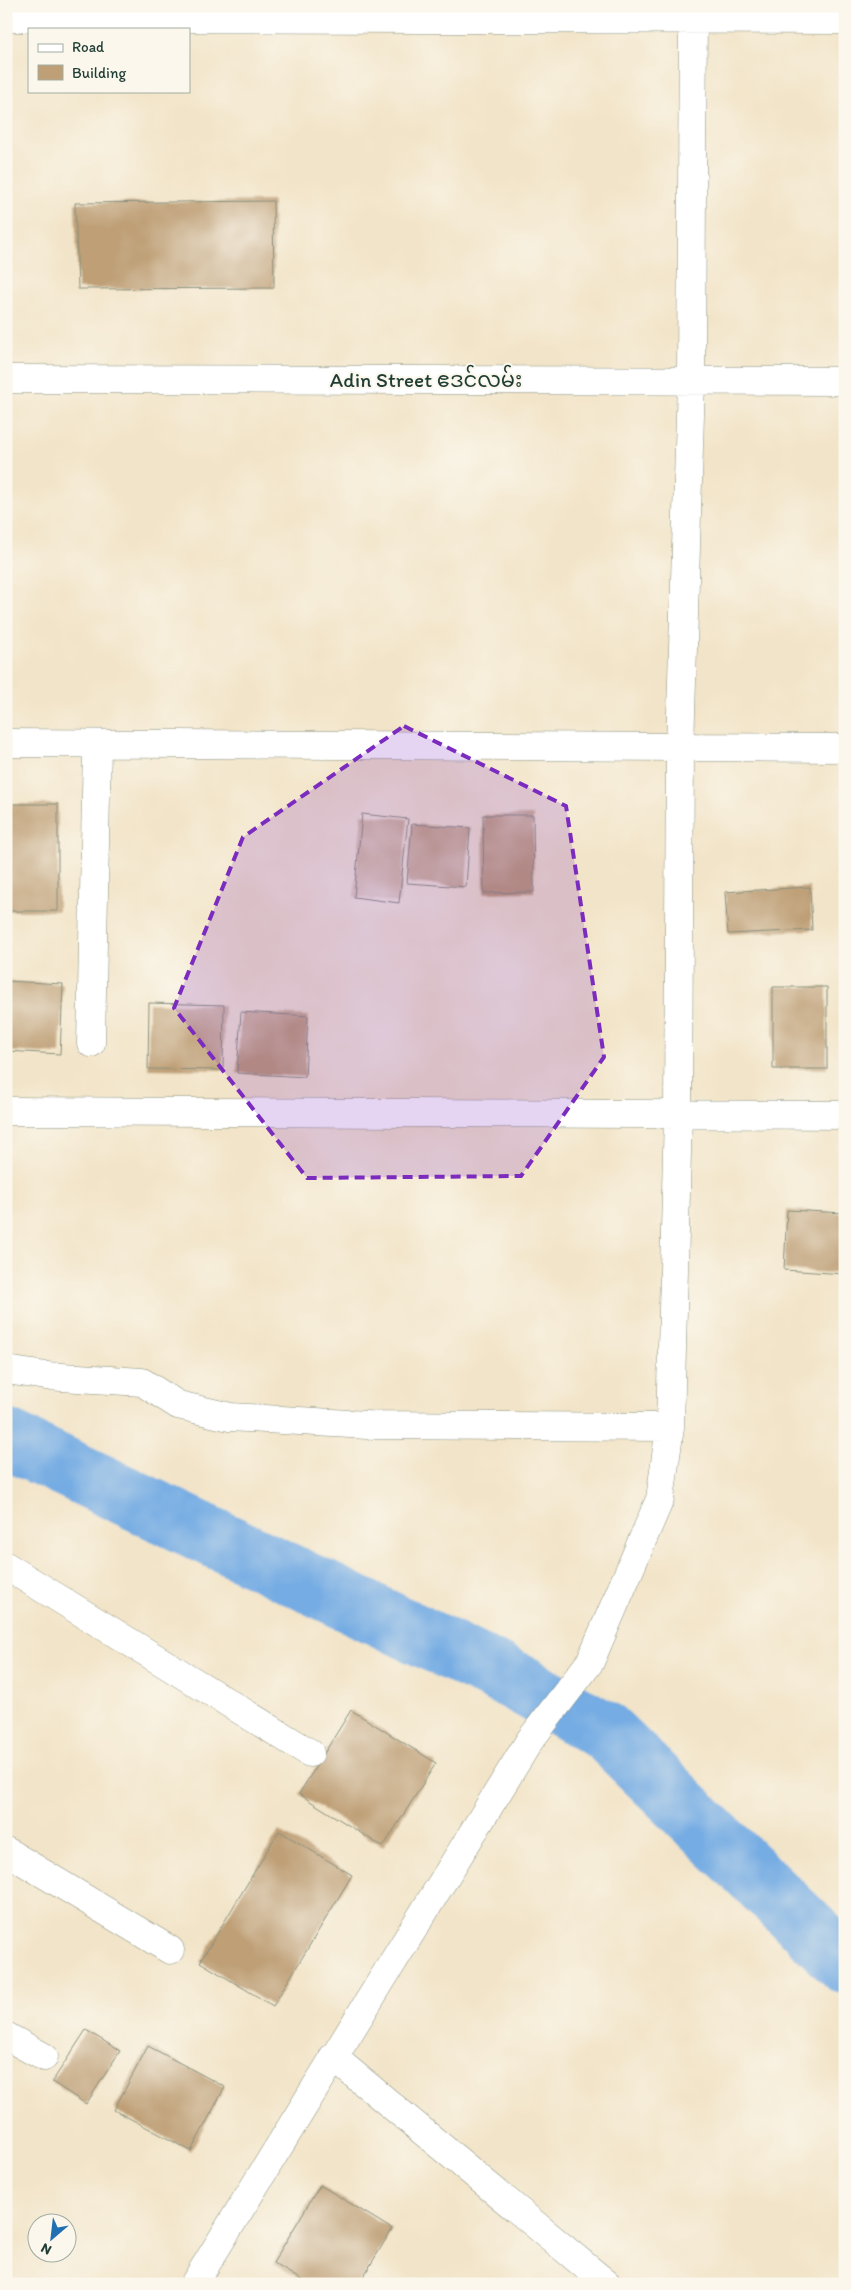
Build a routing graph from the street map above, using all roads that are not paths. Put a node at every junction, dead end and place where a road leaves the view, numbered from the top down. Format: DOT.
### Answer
graph roads {
  1 [pos="333,12"];
  2 [pos="693,13"];
  3 [pos="6,18"];
  4 [pos="845,20"];
  5 [pos="6,379"];
  6 [pos="691,381"];
  7 [pos="845,382"];
  8 [pos="6,743"];
  9 [pos="97,744"];
  10 [pos="680,747"];
  11 [pos="845,748"];
  12 [pos="91,1043"];
  13 [pos="6,1111"];
  14 [pos="678,1113"];
  15 [pos="845,1115"];
  16 [pos="6,1370"];
  17 [pos="670,1427"];
  18 [pos="6,1566"];
  19 [pos="310,1752"];
  20 [pos="6,1851"];
  21 [pos="170,1950"];
  22 [pos="6,2036"];
  23 [pos="333,2057"];
  24 [pos="44,2058"];
  25 [pos="194,2284"];
  26 [pos="607,2284"];
  1 -- 2 [label="street"];
  1 -- 3 [label="street"];
  2 -- 4 [label="street"];
  2 -- 6 [label="street"];
  5 -- 6 [label="street, Adin Street ဧဒင်လမ်း"];
  6 -- 7 [label="street, Adin Street ဧဒင်လမ်း"];
  6 -- 10 [label="street"];
  8 -- 9 [label="street"];
  9 -- 10 [label="street"];
  9 -- 12 [label="street"];
  10 -- 11 [label="street"];
  10 -- 14 [label="street"];
  13 -- 14 [label="street"];
  14 -- 15 [label="street"];
  14 -- 17 [label="street"];
  16 -- 17 [label="street"];
  17 -- 23 [label="street"];
  18 -- 19 [label="street"];
  20 -- 21 [label="street"];
  22 -- 24 [label="street"];
  23 -- 25 [label="street"];
  23 -- 26 [label="street"];
}
